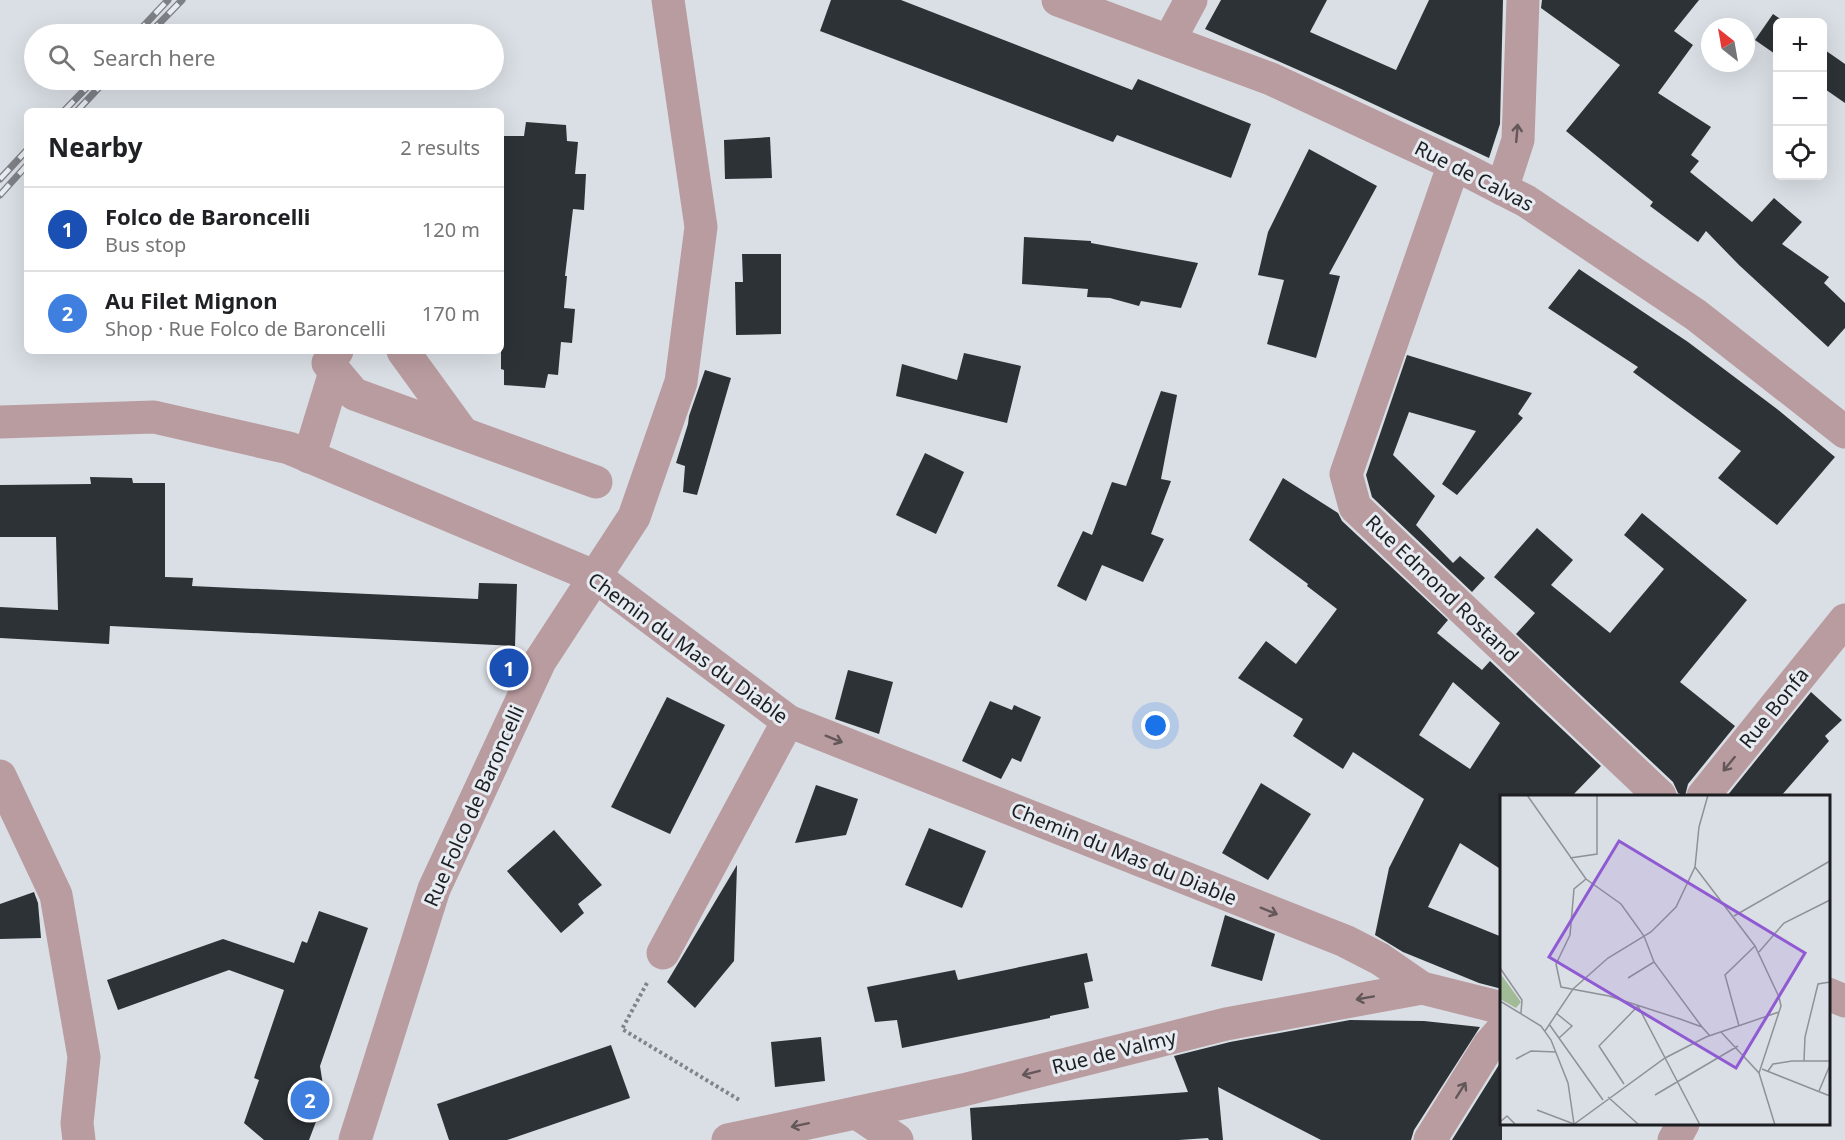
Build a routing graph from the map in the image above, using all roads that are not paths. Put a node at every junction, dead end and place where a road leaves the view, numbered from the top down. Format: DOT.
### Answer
graph roads {
  1 [pos="668,0"];
  2 [pos="1058,0"];
  3 [pos="1191,0"];
  4 [pos="1523,0"];
  5 [pos="1169,41"];
  6 [pos="1454,164"];
  7 [pos="1502,189"];
  8 [pos="405,354"];
  9 [pos="336,361"];
  10 [pos="0,422"];
  11 [pos="461,432"];
  12 [pos="1845,432"];
  13 [pos="309,457"];
  14 [pos="596,482"];
  15 [pos="596,577"];
  16 [pos="1845,620"];
  17 [pos="788,721"];
  18 [pos="0,776"];
  19 [pos="1659,795"];
  20 [pos="1703,795"];
  21 [pos="663,953"];
  22 [pos="1422,988"];
  23 [pos="1830,995"];
  24 [pos="1845,1001"];
  25 [pos="1500,1008"];
  26 [pos="1500,1032"];
  27 [pos="1682,1125"];
  28 [pos="854,1126"];
  29 [pos="741,1137"];
  30 [pos="79,1140"];
  31 [pos="355,1140"];
  32 [pos="897,1140"];
  33 [pos="1430,1140"];
  34 [pos="1674,1140"];
  1 -- 15 [label="street, Rue Folco de Baroncelli"];
  2 -- 5 [label="street, Rue de Calvas"];
  3 -- 5 [label="street"];
  7 -- 4 [label="street, one-way"];
  5 -- 6 [label="street, Rue de Calvas"];
  6 -- 7 [label="street, Rue de Calvas"];
  6 -- 19 [label="street, Rue Edmond Rostand"];
  7 -- 12 [label="street, Rue de Calvas"];
  8 -- 11 [label="street"];
  9 -- 11 [label="street"];
  9 -- 13 [label="street"];
  10 -- 13 [label="street, Chemin du Mas du Diable"];
  11 -- 14 [label="street"];
  13 -- 15 [label="street, Chemin du Mas du Diable"];
  15 -- 17 [label="street, Chemin du Mas du Diable"];
  15 -- 31 [label="street, Rue Folco de Baroncelli"];
  16 -- 20 [label="street, Rue Bonfa, one-way"];
  17 -- 21 [label="street"];
  17 -- 22 [label="street, Chemin du Mas du Diable, one-way"];
  18 -- 30 [label="street"];
  22 -- 25 [label="street, Rue de Valmy"];
  22 -- 28 [label="street, Rue de Valmy, one-way"];
  23 -- 24 [label="street"];
  33 -- 26 [label="street, one-way"];
  27 -- 34 [label="street"];
  28 -- 29 [label="street, Rue de Valmy, one-way"];
  28 -- 32 [label="street"];
}
